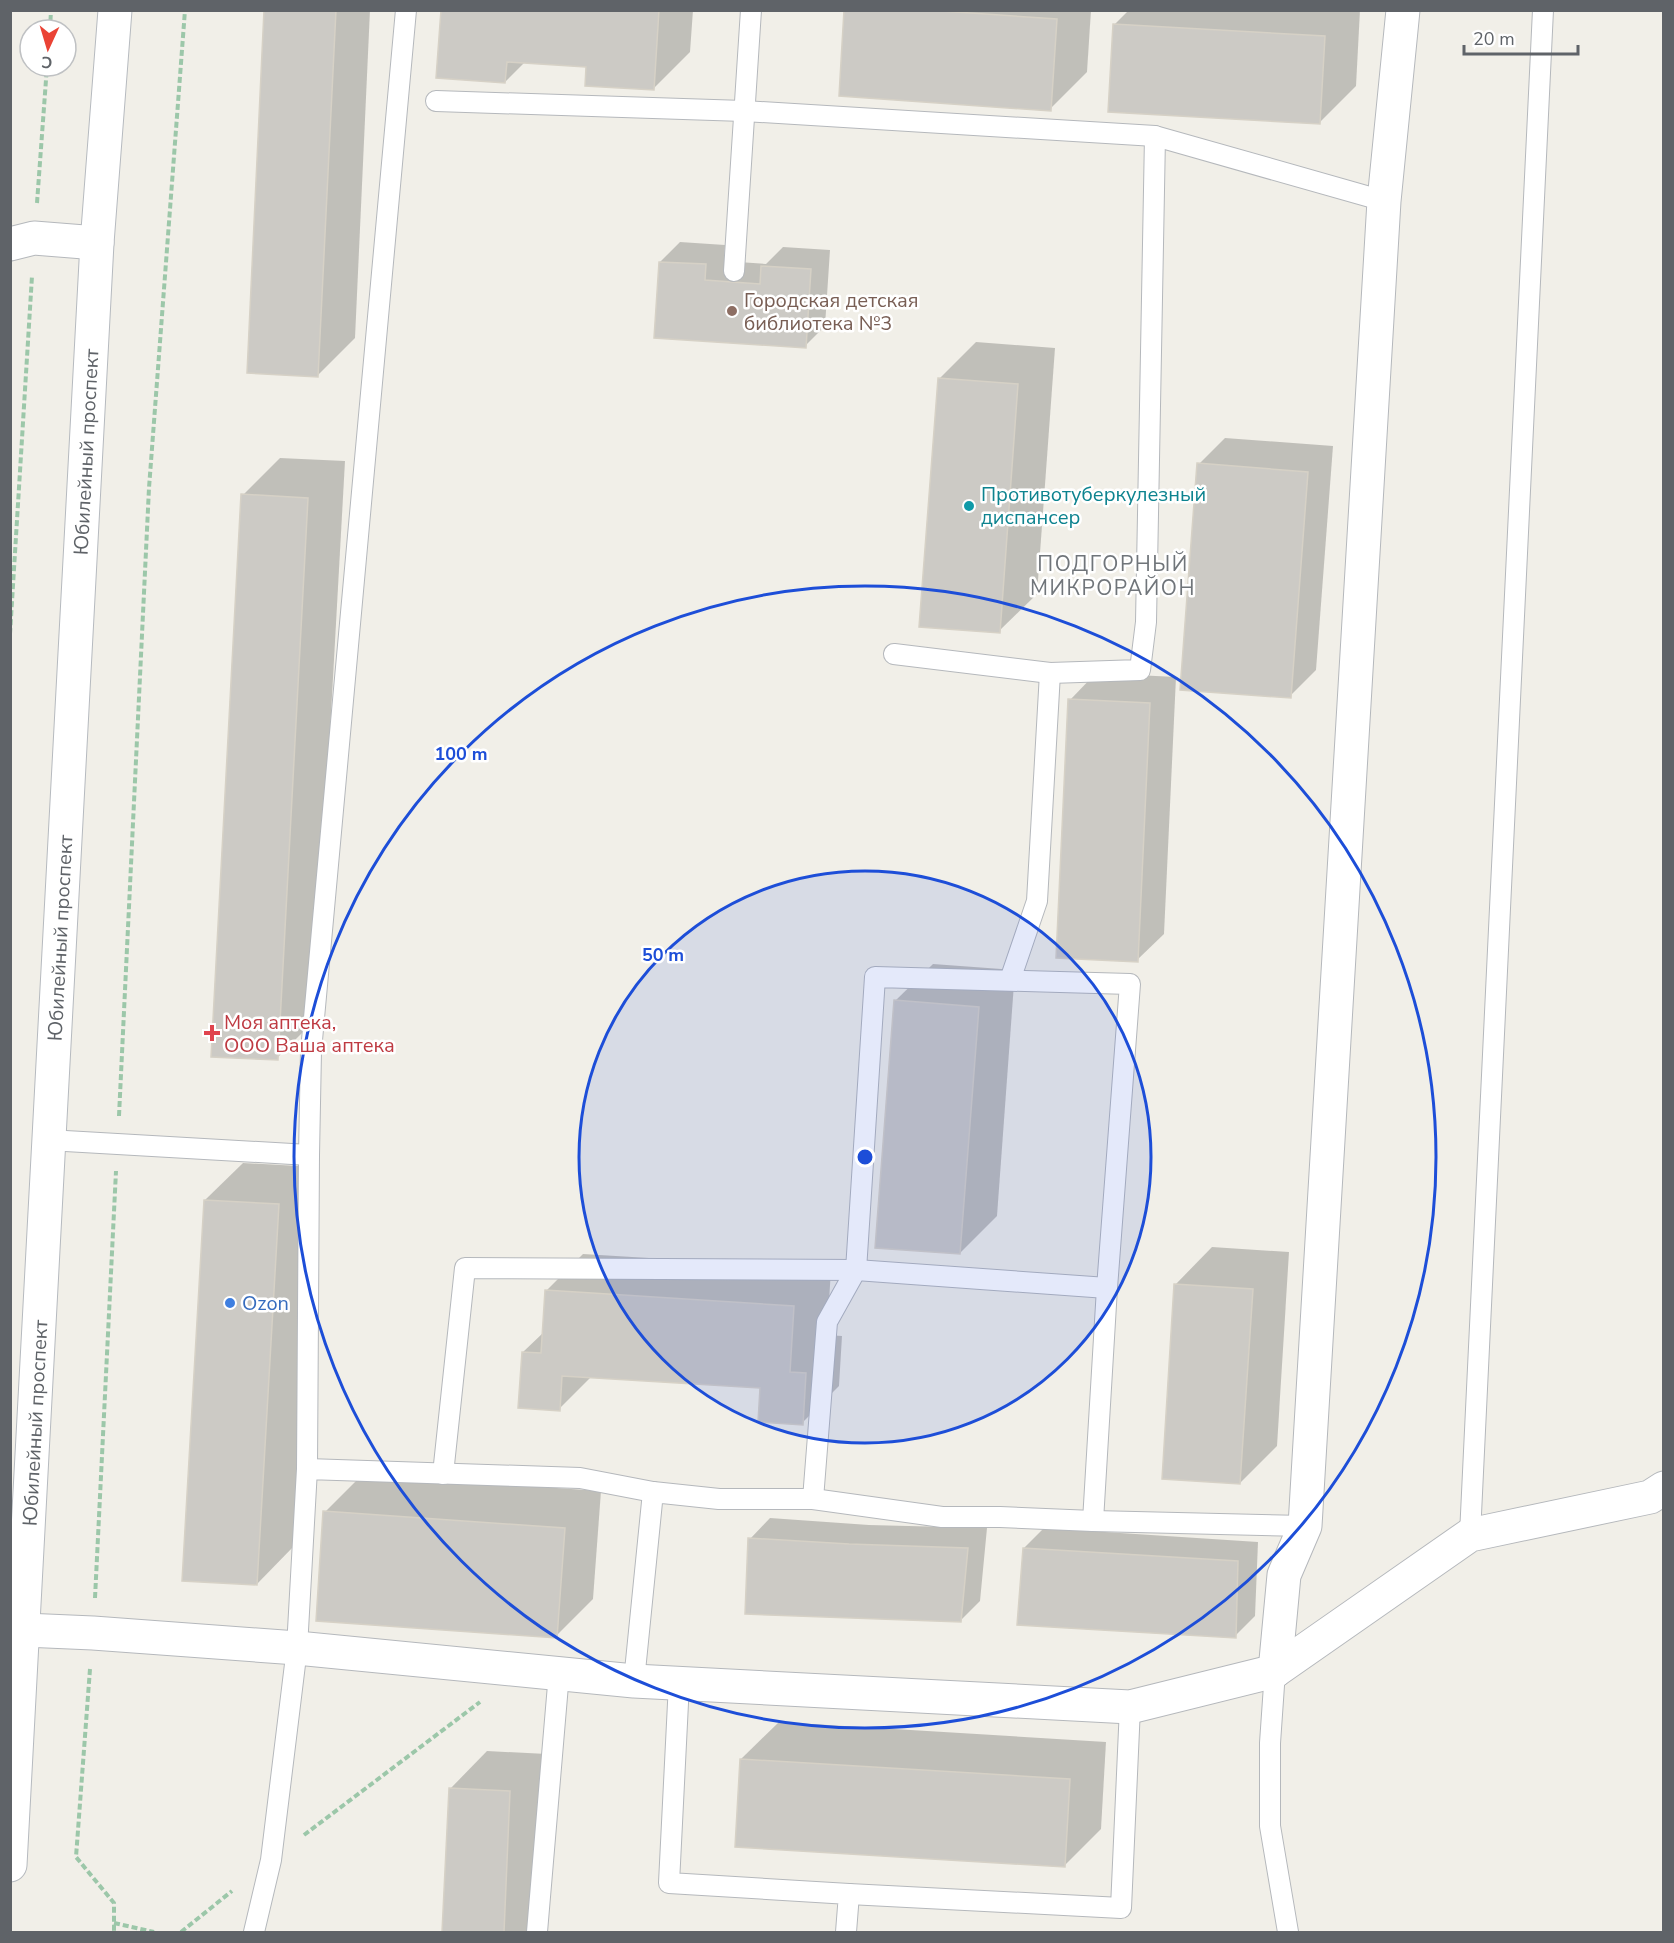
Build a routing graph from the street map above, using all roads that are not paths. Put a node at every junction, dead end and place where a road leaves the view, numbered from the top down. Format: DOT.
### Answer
graph roads {
  1 [pos="115,10"];
  2 [pos="406,10"];
  3 [pos="752,10"];
  4 [pos="1403,10"];
  5 [pos="1543,10"];
  6 [pos="436,101"];
  7 [pos="744,111"];
  8 [pos="1155,136"];
  9 [pos="1384,201"];
  10 [pos="22,241"];
  11 [pos="97,243"];
  12 [pos="734,271"];
  13 [pos="894,654"];
  14 [pos="1050,673"];
  15 [pos="1010,981"];
  16 [pos="48,1140"];
  17 [pos="309,1155"];
  18 [pos="856,1270"];
  19 [pos="1107,1288"];
  20 [pos="307,1469"];
  21 [pos="443,1474"];
  22 [pos="1664,1488"];
  23 [pos="653,1492"];
  24 [pos="813,1499"];
  25 [pos="1093,1521"];
  26 [pos="1305,1526"];
  27 [pos="1470,1535"];
  28 [pos="17,1630"];
  29 [pos="297,1648"];
  30 [pos="1275,1671"];
  31 [pos="559,1673"];
  32 [pos="634,1681"];
  33 [pos="679,1683"];
  34 [pos="1131,1707"];
  35 [pos="10,1865"];
  36 [pos="849,1894"];
  37 [pos="254,1932"];
  38 [pos="537,1932"];
  39 [pos="846,1932"];
  40 [pos="1288,1932"];
  1 -- 11 [label="street, Юбилейный проспект"];
  2 -- 17 [label="lane"];
  3 -- 7 [label="lane"];
  4 -- 9 [label="street"];
  5 -- 27 [label="lane"];
  6 -- 7 [label="lane"];
  7 -- 8 [label="lane"];
  7 -- 12 [label="lane"];
  8 -- 9 [label="lane"];
  8 -- 14 [label="lane"];
  9 -- 26 [label="street"];
  10 -- 11 [label="street"];
  11 -- 16 [label="street, Юбилейный проспект"];
  13 -- 14 [label="lane"];
  14 -- 15 [label="lane"];
  15 -- 18 [label="lane"];
  15 -- 19 [label="lane"];
  16 -- 17 [label="lane"];
  16 -- 28 [label="street, Юбилейный проспект"];
  17 -- 20 [label="lane"];
  18 -- 19 [label="lane"];
  18 -- 21 [label="lane"];
  18 -- 24 [label="lane"];
  19 -- 25 [label="lane"];
  20 -- 21 [label="lane"];
  20 -- 29 [label="lane"];
  21 -- 23 [label="lane"];
  22 -- 27 [label="street"];
  23 -- 24 [label="lane"];
  23 -- 32 [label="lane"];
  24 -- 25 [label="lane"];
  25 -- 26 [label="lane"];
  26 -- 30 [label="street"];
  27 -- 30 [label="street"];
  28 -- 29 [label="street"];
  28 -- 35 [label="street, Юбилейный проспект"];
  29 -- 31 [label="street"];
  29 -- 37 [label="lane"];
  30 -- 34 [label="street"];
  30 -- 40 [label="lane"];
  31 -- 32 [label="street"];
  31 -- 38 [label="lane"];
  32 -- 33 [label="street"];
  33 -- 34 [label="street"];
  33 -- 36 [label="lane"];
  34 -- 36 [label="lane"];
  36 -- 39 [label="lane"];
}
